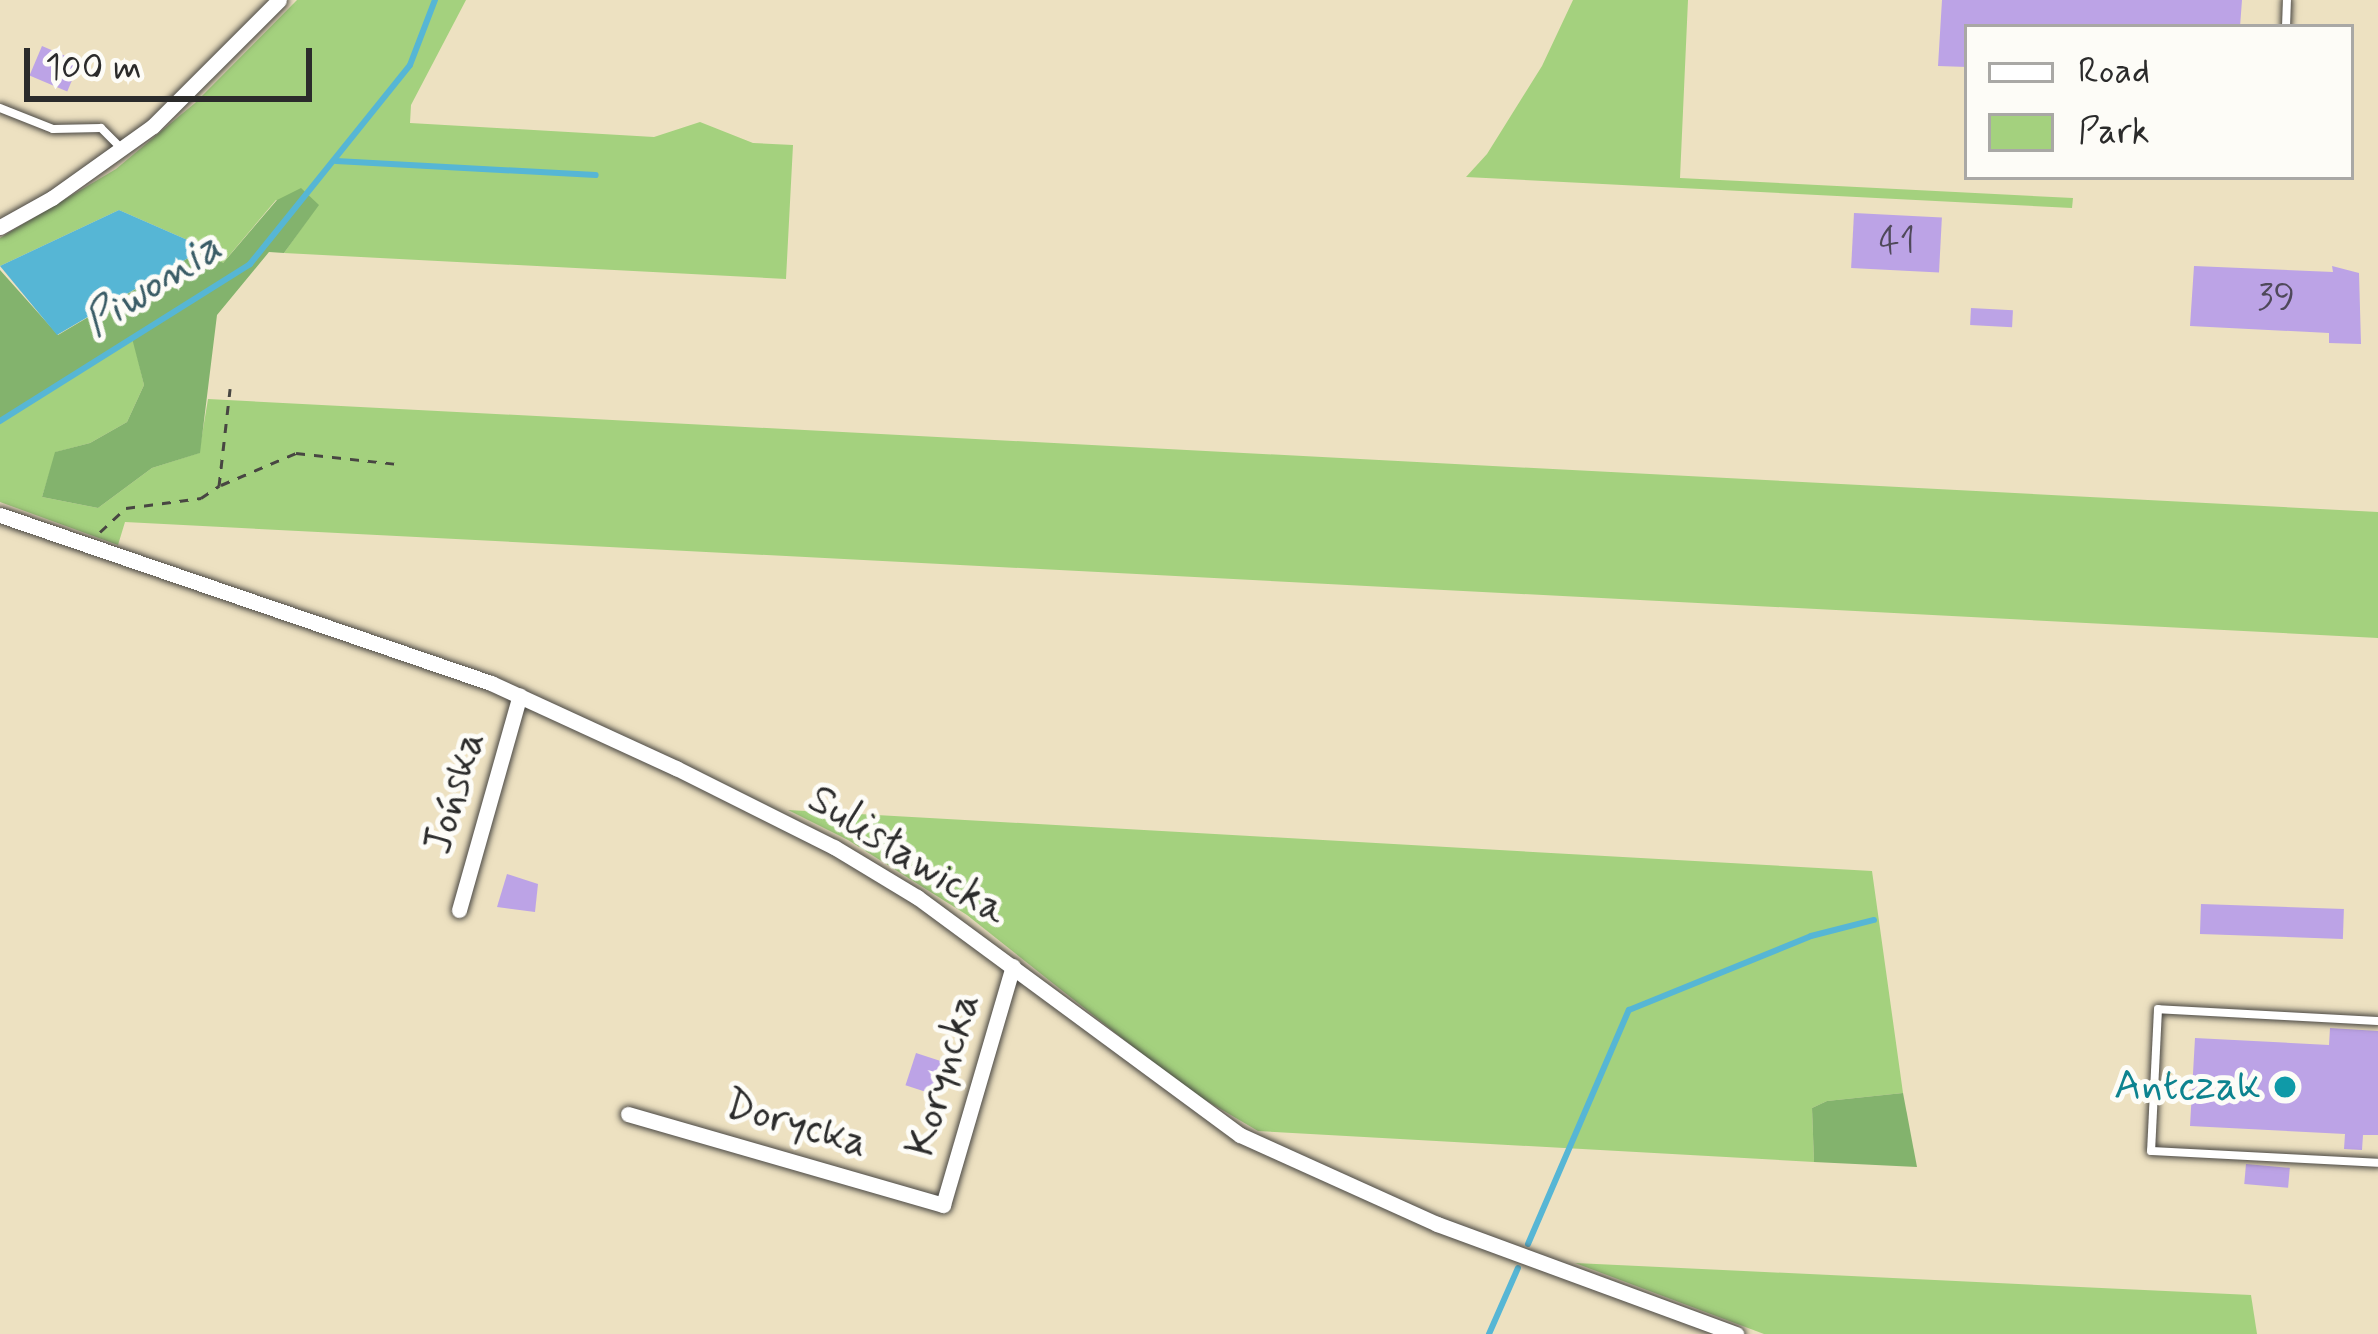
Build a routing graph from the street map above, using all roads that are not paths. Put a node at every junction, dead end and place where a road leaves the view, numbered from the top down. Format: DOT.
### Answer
graph roads {
  1 [pos="279,0"];
  2 [pos="0,107"];
  3 [pos="122,150"];
  4 [pos="0,227"];
  5 [pos="0,515"];
  6 [pos="520,695"];
  7 [pos="459,910"];
  8 [pos="1013,966"];
  9 [pos="2378,1021"];
  10 [pos="628,1114"];
  11 [pos="2378,1163"];
  12 [pos="943,1205"];
  13 [pos="1736,1334"];
  1 -- 3 [label="street"];
  2 -- 3 [label="lane"];
  3 -- 4 [label="street"];
  5 -- 6 [label="street, Sulisławicka"];
  6 -- 7 [label="street, Jońska"];
  6 -- 8 [label="street, Sulisławicka"];
  8 -- 12 [label="street, Koryncka"];
  8 -- 13 [label="street, Sulisławicka"];
  9 -- 11 [label="lane"];
  10 -- 12 [label="street, Dorycka"];
}
